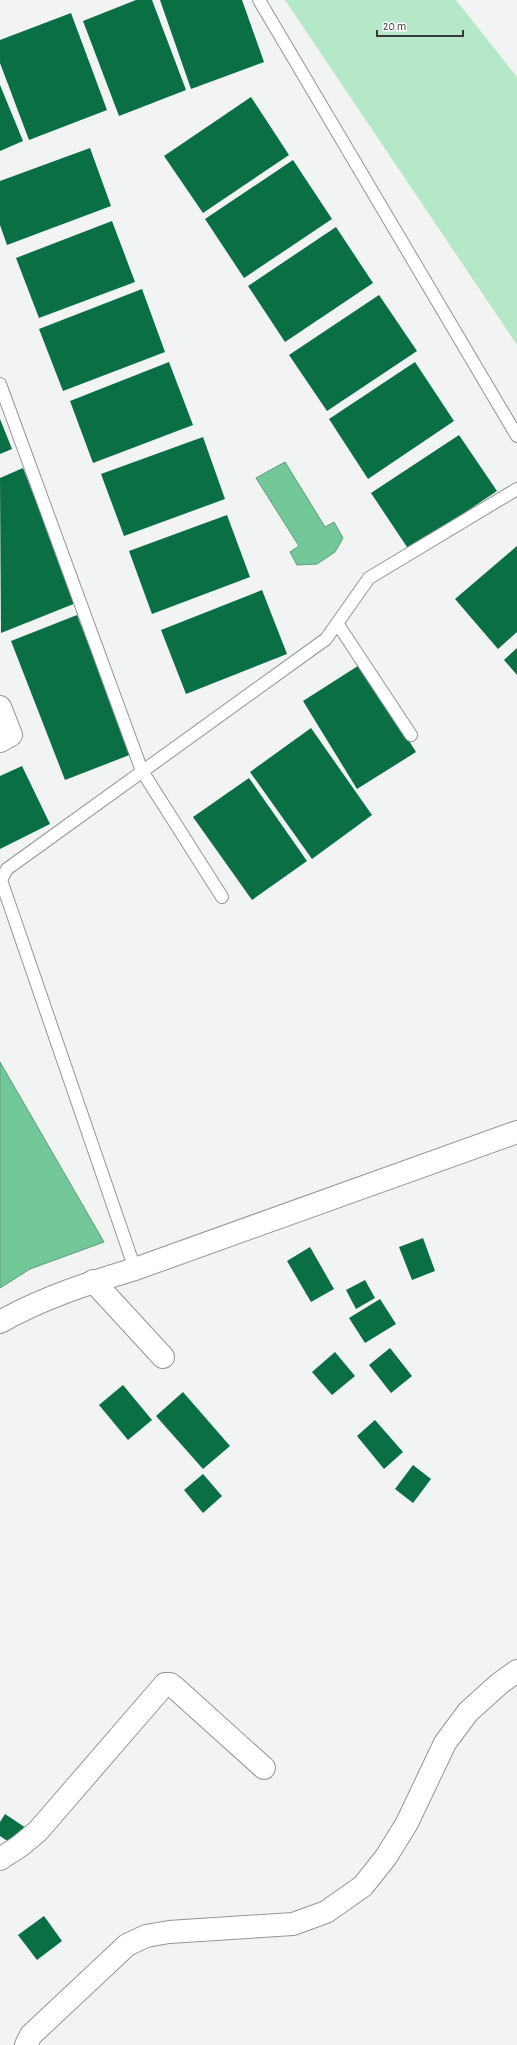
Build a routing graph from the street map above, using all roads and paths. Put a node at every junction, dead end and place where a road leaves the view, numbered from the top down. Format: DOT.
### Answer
graph roads {
  1 [pos="259,0"];
  2 [pos="0,384"];
  3 [pos="517,436"];
  4 [pos="517,490"];
  5 [pos="337,623"];
  6 [pos="0,707"];
  7 [pos="411,735"];
  8 [pos="0,741"];
  9 [pos="142,772"];
  10 [pos="222,897"];
  11 [pos="517,1132"];
  12 [pos="135,1269"];
  13 [pos="93,1282"];
  14 [pos="0,1322"];
  15 [pos="163,1357"];
  16 [pos="517,1671"];
  17 [pos="264,1768"];
  18 [pos="0,1859"];
  19 [pos="26,2045"];
  1 -- 3 [label="lane"];
  2 -- 9 [label="lane"];
  4 -- 5 [label="lane"];
  5 -- 7 [label="lane"];
  5 -- 9 [label="lane"];
  6 -- 8 [label="street"];
  9 -- 10 [label="lane"];
  9 -- 12 [label="lane"];
  11 -- 12 [label="street"];
  12 -- 13 [label="street"];
  13 -- 14 [label="street"];
  13 -- 15 [label="street"];
  16 -- 19 [label="street"];
  17 -- 18 [label="street"];
}
